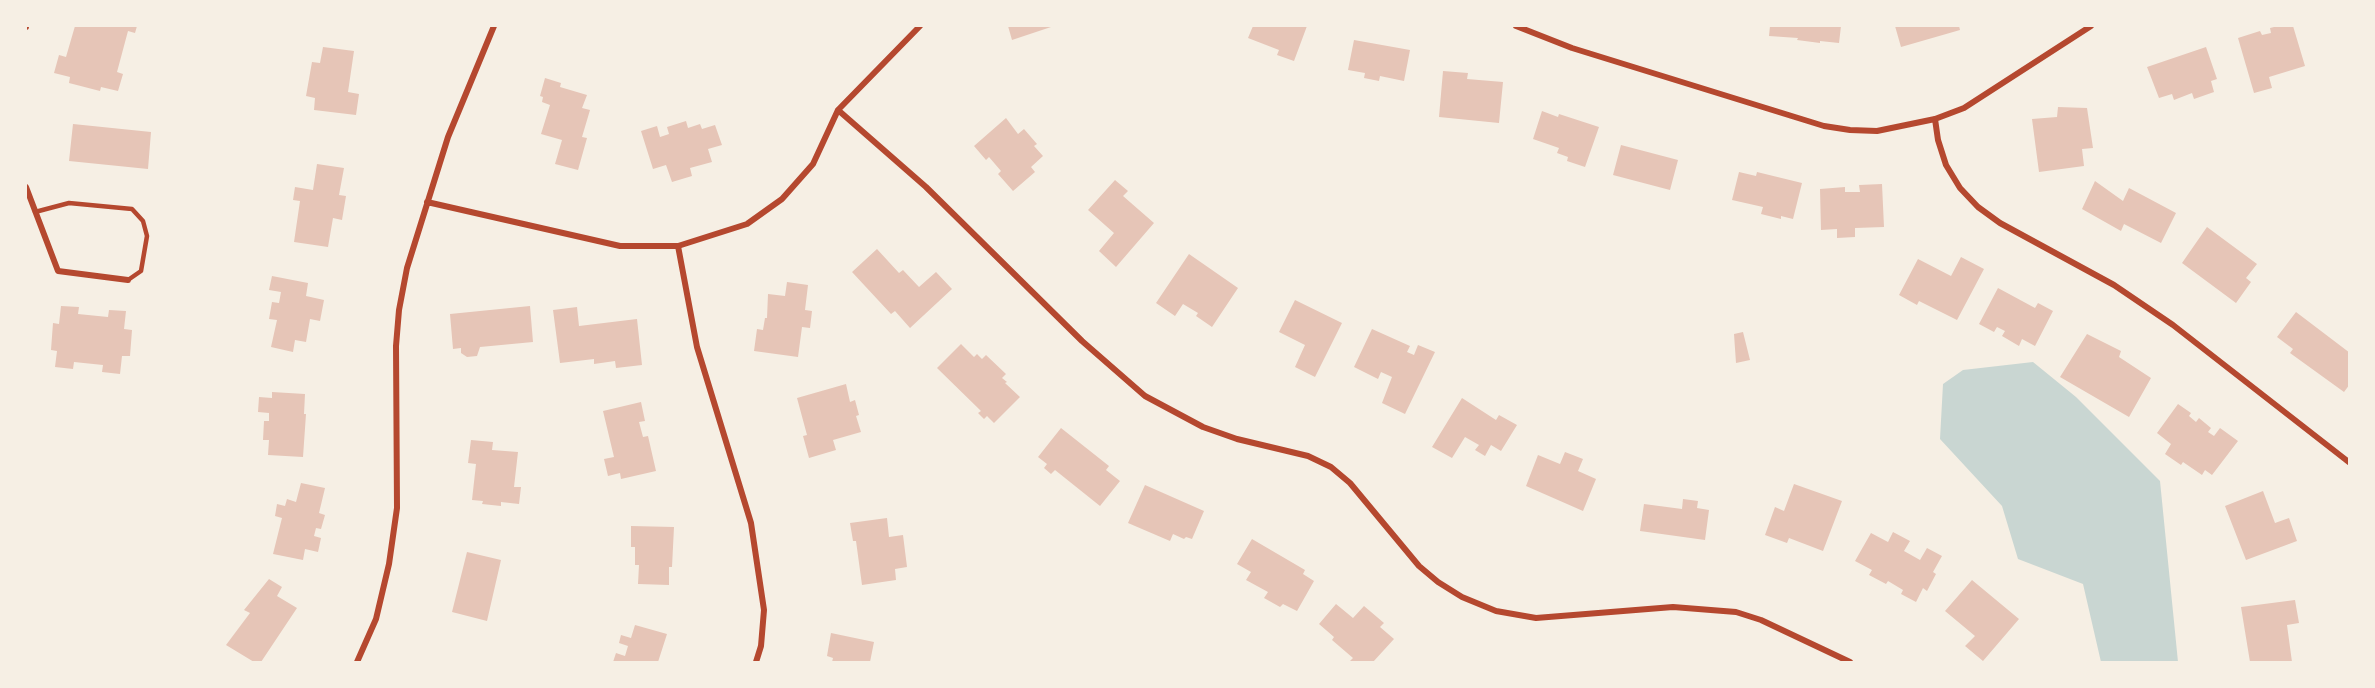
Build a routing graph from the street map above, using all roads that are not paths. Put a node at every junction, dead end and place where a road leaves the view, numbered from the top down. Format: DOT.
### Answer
graph roads {
  1 [pos="494,26"];
  2 [pos="920,26"];
  3 [pos="1516,26"];
  4 [pos="2091,26"];
  5 [pos="838,110"];
  6 [pos="1935,118"];
  7 [pos="26,187"];
  8 [pos="427,202"];
  9 [pos="35,212"];
  10 [pos="678,246"];
  11 [pos="128,280"];
  12 [pos="2349,463"];
  13 [pos="357,663"];
  14 [pos="756,663"];
  15 [pos="1850,663"];
  1 -- 8 [label="street"];
  2 -- 5 [label="street"];
  3 -- 6 [label="street"];
  4 -- 6 [label="street"];
  5 -- 10 [label="street"];
  5 -- 15 [label="street"];
  6 -- 12 [label="street"];
  7 -- 9 [label="street"];
  8 -- 10 [label="street"];
  8 -- 13 [label="street"];
  9 -- 11 [label="street"];
  9 -- 11 [label="lane"];
  10 -- 14 [label="street"];
}
